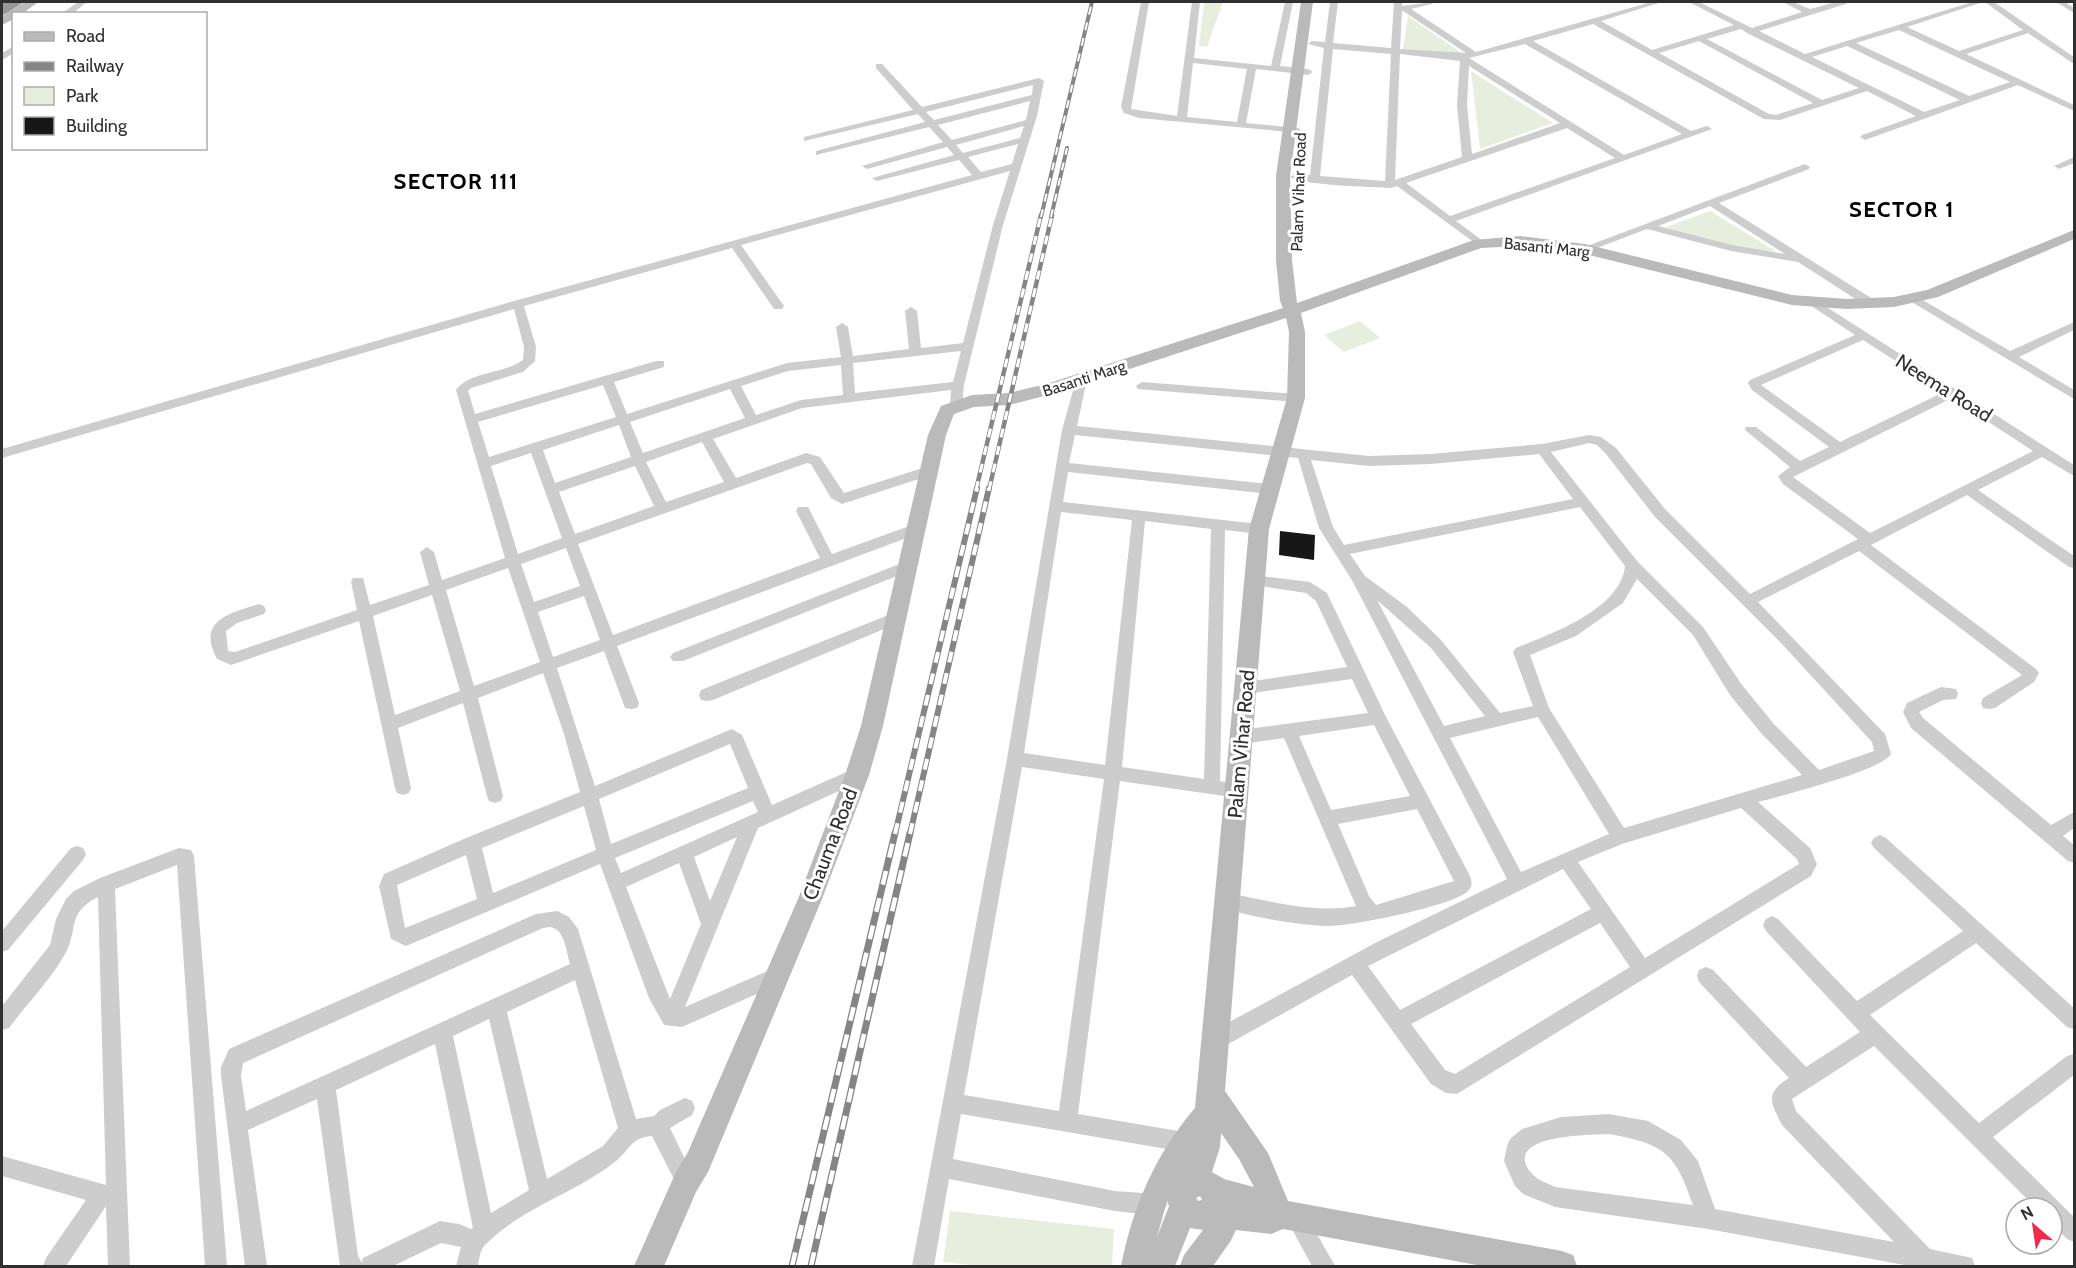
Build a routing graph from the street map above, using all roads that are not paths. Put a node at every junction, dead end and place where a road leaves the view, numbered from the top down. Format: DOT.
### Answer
graph roads {
  1 [pos="16,2"];
  2 [pos="32,2"];
  3 [pos="83,2"];
  4 [pos="1145,2"];
  5 [pos="1196,2"];
  6 [pos="1288,2"];
  7 [pos="1307,2"];
  8 [pos="1317,2"];
  9 [pos="1334,2"];
  10 [pos="1429,2"];
  11 [pos="1624,2"];
  12 [pos="1658,2"];
  13 [pos="1693,2"];
  14 [pos="1787,2"];
  15 [pos="1843,2"];
  16 [pos="1979,2"];
  17 [pos="1989,2"];
  18 [pos="2060,2"];
  19 [pos="1400,6"];
  20 [pos="1636,8"];
  21 [pos="2,10"];
  22 [pos="2074,11"];
  23 [pos="16,12"];
  24 [pos="68,12"];
  25 [pos="1809,12"];
  26 [pos="1592,20"];
  27 [pos="1741,26"];
  28 [pos="1900,27"];
  29 [pos="2030,30"];
  30 [pos="1750,31"];
  31 [pos="1699,38"];
  32 [pos="1526,40"];
  33 [pos="1848,43"];
  34 [pos="1312,44"];
  35 [pos="1329,46"];
  36 [pos="1395,52"];
  37 [pos="1651,53"];
  38 [pos="1959,54"];
  39 [pos="1475,55"];
  40 [pos="1803,57"];
  41 [pos="1463,59"];
  42 [pos="1189,60"];
  43 [pos="2074,61"];
  44 [pos="879,66"];
  45 [pos="1252,66"];
  46 [pos="1275,68"];
  47 [pos="1303,71"];
  48 [pos="2018,82"];
  49 [pos="1867,88"];
  50 [pos="1037,96"];
  51 [pos="1969,100"];
  52 [pos="1822,104"];
  53 [pos="2074,108"];
  54 [pos="920,110"];
  55 [pos="1924,116"];
  56 [pos="1182,118"];
  57 [pos="1029,122"];
  58 [pos="932,124"];
  59 [pos="1241,124"];
  60 [pos="1568,124"];
  61 [pos="1707,129"];
  62 [pos="1294,130"];
  63 [pos="1690,135"];
  64 [pos="1865,136"];
  65 [pos="808,139"];
  66 [pos="1023,140"];
  67 [pos="949,143"];
  68 [pos="820,153"];
  69 [pos="960,156"];
  70 [pos="1622,158"];
  71 [pos="1467,159"];
  72 [pos="2074,159"];
  73 [pos="867,166"];
  74 [pos="1015,166"];
  75 [pos="2059,166"];
  76 [pos="1805,167"];
  77 [pos="979,176"];
  78 [pos="1295,177"];
  79 [pos="877,178"];
  80 [pos="1315,179"];
  81 [pos="1395,184"];
  82 [pos="1711,202"];
  83 [pos="1448,220"];
  84 [pos="1647,226"];
  85 [pos="2074,234"];
  86 [pos="1479,243"];
  87 [pos="735,244"];
  88 [pos="1585,249"];
  89 [pos="1802,260"];
  90 [pos="1914,299"];
  91 [pos="1814,303"];
  92 [pos="518,304"];
  93 [pos="1872,304"];
  94 [pos="778,306"];
  95 [pos="1292,310"];
  96 [pos="911,311"];
  97 [pos="842,327"];
  98 [pos="2072,331"];
  99 [pos="1863,336"];
  100 [pos="969,346"];
  101 [pos="915,351"];
  102 [pos="2010,356"];
  103 [pos="847,358"];
  104 [pos="660,364"];
  105 [pos="607,380"];
  106 [pos="1081,380"];
  107 [pos="733,383"];
  108 [pos="1142,386"];
  109 [pos="1953,393"];
  110 [pos="957,395"];
  111 [pos="2074,395"];
  112 [pos="849,396"];
  113 [pos="1296,398"];
  114 [pos="470,420"];
  115 [pos="622,421"];
  116 [pos="753,421"];
  117 [pos="1068,430"];
  118 [pos="1751,430"];
  119 [pos="706,437"];
  120 [pos="535,447"];
  121 [pos="1839,448"];
  122 [pos="1542,449"];
  123 [pos="2043,451"];
  124 [pos="1292,452"];
  125 [pos="2,453"];
  126 [pos="639,460"];
  127 [pos="483,464"];
  128 [pos="1062,467"];
  129 [pos="1799,467"];
  130 [pos="929,471"];
  131 [pos="2074,471"];
  132 [pos="733,485"];
  133 [pos="552,489"];
  134 [pos="1269,489"];
  135 [pos="1970,490"];
  136 [pos="1581,502"];
  137 [pos="1054,506"];
  138 [pos="663,510"];
  139 [pos="803,511"];
  140 [pos="1139,516"];
  141 [pos="1218,525"];
  142 [pos="915,529"];
  143 [pos="1259,529"];
  144 [pos="1865,542"];
  145 [pos="571,543"];
  146 [pos="843,550"];
  147 [pos="1340,551"];
  148 [pos="427,552"];
  149 [pos="820,560"];
  150 [pos="513,562"];
  151 [pos="2074,563"];
  152 [pos="1632,565"];
  153 [pos="907,566"];
  154 [pos="1359,579"];
  155 [pos="1253,580"];
  156 [pos="358,582"];
  157 [pos="439,589"];
  158 [pos="588,590"];
  159 [pos="1748,601"];
  160 [pos="530,609"];
  161 [pos="259,610"];
  162 [pos="366,613"];
  163 [pos="896,618"];
  164 [pos="608,644"];
  165 [pos="678,657"];
  166 [pos="549,666"];
  167 [pos="1356,672"];
  168 [pos="1246,688"];
  169 [pos="1950,694"];
  170 [pos="470,695"];
  171 [pos="707,695"];
  172 [pos="1989,703"];
  173 [pos="631,704"];
  174 [pos="1542,710"];
  175 [pos="1378,718"];
  176 [pos="1497,721"];
  177 [pos="389,724"];
  178 [pos="1289,731"];
  179 [pos="1441,733"];
  180 [pos="1241,737"];
  181 [pos="1015,759"];
  182 [pos="1113,771"];
  183 [pos="857,775"];
  184 [pos="1816,778"];
  185 [pos="1212,786"];
  186 [pos="403,788"];
  187 [pos="758,791"];
  188 [pos="1238,791"];
  189 [pos="495,796"];
  190 [pos="589,796"];
  191 [pos="1744,800"];
  192 [pos="1421,801"];
  193 [pos="759,818"];
  194 [pos="1327,818"];
  195 [pos="2074,819"];
  196 [pos="2050,835"];
  197 [pos="1620,837"];
  198 [pos="472,843"];
  199 [pos="1880,843"];
  200 [pos="684,853"];
  201 [pos="77,854"];
  202 [pos="2074,855"];
  203 [pos="606,856"];
  204 [pos="1566,859"];
  205 [pos="1517,881"];
  206 [pos="106,884"];
  207 [pos="615,884"];
  208 [pos="1228,901"];
  209 [pos="487,904"];
  210 [pos="1371,912"];
  211 [pos="1601,912"];
  212 [pos="710,924"];
  213 [pos="1772,925"];
  214 [pos="1977,932"];
  215 [pos="2,944"];
  216 [pos="1355,963"];
  217 [pos="581,968"];
  218 [pos="1643,970"];
  219 [pos="779,975"];
  220 [pos="1706,976"];
  221 [pos="496,1006"];
  222 [pos="1856,1013"];
  223 [pos="671,1018"];
  224 [pos="2074,1020"];
  225 [pos="1398,1021"];
  226 [pos="2,1022"];
  227 [pos="442,1031"];
  228 [pos="1875,1034"];
  229 [pos="1216,1040"];
  230 [pos="2074,1063"];
  231 [pos="1804,1079"];
  232 [pos="325,1084"];
  233 [pos="954,1103"];
  234 [pos="1210,1104"];
  235 [pos="685,1107"];
  236 [pos="1067,1122"];
  237 [pos="237,1125"];
  238 [pos="658,1126"];
  239 [pos="629,1131"];
  240 [pos="1978,1136"];
  241 [pos="1195,1144"];
  242 [pos="2,1166"];
  243 [pos="941,1167"];
  244 [pos="686,1182"];
  245 [pos="540,1193"];
  246 [pos="2038,1196"];
  247 [pos="109,1198"];
  248 [pos="1202,1200"];
  249 [pos="1150,1205"];
  250 [pos="1285,1214"];
  251 [pos="1708,1218"];
  252 [pos="479,1237"];
  253 [pos="1926,1260"];
  254 [pos="54,1266"];
  255 [pos="119,1266"];
  256 [pos="216,1266"];
  257 [pos="256,1266"];
  258 [pos="352,1266"];
  259 [pos="371,1266"];
  260 [pos="467,1266"];
  261 [pos="649,1266"];
  262 [pos="923,1266"];
  263 [pos="1136,1266"];
  264 [pos="1160,1266"];
  265 [pos="1195,1266"];
  266 [pos="1324,1266"];
  267 [pos="1562,1266"];
  268 [pos="1964,1266"];
  1 -- 21 [label="highway"];
  2 -- 23 [label="street"];
  3 -- 24 [label="street"];
  4 -- 56 [label="street"];
  5 -- 42 [label="street"];
  6 -- 46 [label="street"];
  7 -- 47 [label="street, Palam Vihar Road"];
  8 -- 34 [label="street, Palam Vihar Road"];
  9 -- 35 [label="street"];
  10 -- 19 [label="street"];
  11 -- 20 [label="street"];
  12 -- 20 [label="street"];
  13 -- 27 [label="street"];
  14 -- 25 [label="street"];
  15 -- 25 [label="street"];
  16 -- 28 [label="street"];
  17 -- 29 [label="street"];
  18 -- 22 [label="street"];
  19 -- 36 [label="street"];
  19 -- 39 [label="street"];
  20 -- 26 [label="street"];
  25 -- 30 [label="street"];
  26 -- 32 [label="street"];
  26 -- 37 [label="street"];
  27 -- 30 [label="street"];
  27 -- 31 [label="street"];
  28 -- 33 [label="street"];
  28 -- 38 [label="street"];
  29 -- 38 [label="street"];
  29 -- 43 [label="street"];
  30 -- 40 [label="street"];
  31 -- 37 [label="street"];
  31 -- 52 [label="street"];
  32 -- 39 [label="street"];
  32 -- 63 [label="street"];
  33 -- 40 [label="street"];
  33 -- 51 [label="street"];
  34 -- 35 [label="street"];
  34 -- 47 [label="street, Palam Vihar Road"];
  35 -- 36 [label="street"];
  35 -- 80 [label="street"];
  36 -- 41 [label="street"];
  36 -- 81 [label="street"];
  37 -- 52 [label="street"];
  38 -- 48 [label="street"];
  39 -- 41 [label="street"];
  40 -- 49 [label="street"];
  41 -- 60 [label="street"];
  41 -- 71 [label="street"];
  42 -- 45 [label="street"];
  42 -- 56 [label="street"];
  44 -- 54 [label="street"];
  45 -- 46 [label="street"];
  45 -- 59 [label="street"];
  46 -- 47 [label="street"];
  47 -- 62 [label="street, Palam Vihar Road"];
  48 -- 51 [label="street"];
  48 -- 53 [label="street"];
  49 -- 52 [label="street"];
  49 -- 55 [label="street"];
  50 -- 54 [label="street"];
  50 -- 57 [label="street"];
  50 -- 58 [label="street"];
  51 -- 55 [label="street"];
  54 -- 58 [label="street"];
  54 -- 65 [label="street"];
  55 -- 64 [label="street"];
  56 -- 59 [label="street"];
  57 -- 66 [label="street"];
  57 -- 67 [label="street"];
  58 -- 67 [label="street"];
  58 -- 68 [label="street"];
  59 -- 62 [label="street"];
  60 -- 70 [label="street"];
  60 -- 71 [label="street"];
  61 -- 63 [label="street"];
  62 -- 78 [label="street, Palam Vihar Road"];
  62 -- 95 [label="street, Palam Vihar Road"];
  63 -- 70 [label="street"];
  66 -- 69 [label="street"];
  66 -- 74 [label="street"];
  67 -- 69 [label="street"];
  67 -- 73 [label="street"];
  69 -- 77 [label="street"];
  69 -- 79 [label="street"];
  70 -- 83 [label="street"];
  71 -- 81 [label="street"];
  72 -- 75 [label="street"];
  74 -- 77 [label="street"];
  74 -- 100 [label="street"];
  76 -- 82 [label="street"];
  77 -- 87 [label="street"];
  78 -- 80 [label="street"];
  78 -- 95 [label="street, Palam Vihar Road"];
  80 -- 81 [label="street"];
  81 -- 83 [label="street"];
  82 -- 84 [label="street"];
  82 -- 89 [label="street"];
  83 -- 86 [label="street"];
  84 -- 88 [label="street"];
  84 -- 89 [label="street"];
  85 -- 90 [label="street, Basanti Marg"];
  86 -- 88 [label="street, Basanti Marg"];
  86 -- 95 [label="street, Basanti Marg"];
  87 -- 92 [label="street"];
  87 -- 94 [label="street"];
  88 -- 91 [label="street, Basanti Marg"];
  89 -- 93 [label="street"];
  90 -- 93 [label="street, Basanti Marg"];
  90 -- 102 [label="street"];
  91 -- 93 [label="street, Basanti Marg"];
  91 -- 99 [label="street, Neema Road"];
  92 -- 114 [label="street"];
  92 -- 125 [label="street"];
  95 -- 106 [label="street, Basanti Marg"];
  95 -- 113 [label="street, Palam Vihar Road"];
  96 -- 101 [label="street"];
  97 -- 103 [label="street"];
  98 -- 102 [label="street"];
  99 -- 109 [label="street, Neema Road"];
  99 -- 121 [label="street"];
  100 -- 101 [label="street"];
  100 -- 110 [label="street"];
  101 -- 103 [label="street"];
  102 -- 111 [label="street"];
  103 -- 107 [label="street"];
  103 -- 112 [label="street"];
  104 -- 105 [label="street"];
  105 -- 114 [label="street"];
  105 -- 115 [label="street"];
  106 -- 110 [label="street, Basanti Marg"];
  106 -- 117 [label="street"];
  107 -- 115 [label="street"];
  107 -- 116 [label="street"];
  108 -- 113 [label="street"];
  109 -- 121 [label="street"];
  109 -- 123 [label="street, Neema Road"];
  110 -- 112 [label="street"];
  110 -- 130 [label="street, Chauma Road"];
  112 -- 116 [label="street"];
  113 -- 124 [label="street, Palam Vihar Road"];
  114 -- 127 [label="street"];
  115 -- 120 [label="street"];
  115 -- 126 [label="street"];
  116 -- 119 [label="street"];
  117 -- 124 [label="street"];
  117 -- 128 [label="street"];
  118 -- 129 [label="street"];
  119 -- 126 [label="street"];
  119 -- 132 [label="street"];
  120 -- 127 [label="street"];
  120 -- 133 [label="street"];
  121 -- 129 [label="street"];
  122 -- 124 [label="street"];
  122 -- 136 [label="street"];
  122 -- 159 [label="street"];
  123 -- 131 [label="street, Neema Road"];
  123 -- 135 [label="street"];
  124 -- 134 [label="street, Palam Vihar Road"];
  124 -- 147 [label="street"];
  126 -- 133 [label="street"];
  126 -- 138 [label="street"];
  127 -- 150 [label="street"];
  128 -- 134 [label="street"];
  128 -- 137 [label="street"];
  129 -- 144 [label="street"];
  130 -- 132 [label="street"];
  130 -- 142 [label="street, Chauma Road"];
  132 -- 138 [label="street"];
  133 -- 145 [label="street"];
  134 -- 143 [label="street, Palam Vihar Road"];
  135 -- 144 [label="street"];
  135 -- 151 [label="street"];
  136 -- 147 [label="street"];
  136 -- 152 [label="street"];
  137 -- 140 [label="street"];
  137 -- 181 [label="street"];
  138 -- 145 [label="street"];
  139 -- 149 [label="street"];
  140 -- 141 [label="street"];
  140 -- 182 [label="street"];
  141 -- 143 [label="street"];
  141 -- 185 [label="street"];
  142 -- 149 [label="street"];
  142 -- 153 [label="street, Chauma Road"];
  143 -- 155 [label="street, Palam Vihar Road"];
  144 -- 159 [label="street"];
  144 -- 172 [label="street"];
  145 -- 150 [label="street"];
  145 -- 158 [label="street"];
  146 -- 149 [label="street"];
  147 -- 154 [label="street"];
  148 -- 157 [label="street"];
  149 -- 164 [label="street"];
  150 -- 157 [label="street"];
  150 -- 160 [label="street"];
  152 -- 174 [label="street"];
  152 -- 184 [label="street"];
  153 -- 163 [label="street, Chauma Road"];
  153 -- 165 [label="street"];
  154 -- 176 [label="street"];
  154 -- 179 [label="street"];
  155 -- 167 [label="street"];
  155 -- 168 [label="street, Palam Vihar Road"];
  156 -- 162 [label="street"];
  157 -- 162 [label="street"];
  157 -- 170 [label="street"];
  158 -- 160 [label="street"];
  158 -- 164 [label="street"];
  159 -- 184 [label="street"];
  160 -- 166 [label="street"];
  161 -- 162 [label="street"];
  162 -- 177 [label="street"];
  163 -- 171 [label="street"];
  163 -- 183 [label="street, Chauma Road"];
  164 -- 166 [label="street"];
  164 -- 173 [label="street"];
  166 -- 170 [label="street"];
  166 -- 190 [label="street"];
  167 -- 168 [label="street"];
  167 -- 175 [label="street"];
  168 -- 180 [label="street, Palam Vihar Road"];
  169 -- 196 [label="street"];
  170 -- 177 [label="street"];
  170 -- 189 [label="street"];
  174 -- 176 [label="street"];
  174 -- 197 [label="street"];
  175 -- 178 [label="street"];
  175 -- 192 [label="street"];
  176 -- 179 [label="street"];
  177 -- 186 [label="street"];
  178 -- 180 [label="street"];
  178 -- 194 [label="street"];
  179 -- 205 [label="street"];
  180 -- 188 [label="street, Palam Vihar Road"];
  181 -- 182 [label="street"];
  181 -- 233 [label="street"];
  182 -- 185 [label="street"];
  182 -- 236 [label="street"];
  183 -- 193 [label="street"];
  183 -- 219 [label="street, Chauma Road"];
  184 -- 191 [label="street"];
  185 -- 188 [label="street"];
  187 -- 190 [label="street"];
  187 -- 193 [label="street"];
  187 -- 203 [label="street"];
  188 -- 208 [label="street, Palam Vihar Road"];
  190 -- 198 [label="street"];
  190 -- 203 [label="street"];
  191 -- 197 [label="street"];
  191 -- 218 [label="street"];
  192 -- 194 [label="street"];
  192 -- 210 [label="street"];
  193 -- 200 [label="street"];
  193 -- 212 [label="street"];
  194 -- 210 [label="street"];
  195 -- 196 [label="street"];
  196 -- 202 [label="street"];
  197 -- 204 [label="street"];
  198 -- 209 [label="street"];
  198 -- 209 [label="street"];
  199 -- 214 [label="street"];
  200 -- 207 [label="street"];
  200 -- 212 [label="street"];
  201 -- 215 [label="street"];
  203 -- 207 [label="street"];
  203 -- 209 [label="street"];
  204 -- 205 [label="street"];
  204 -- 211 [label="street"];
  205 -- 216 [label="street"];
  206 -- 226 [label="street"];
  206 -- 247 [label="street"];
  206 -- 256 [label="street"];
  207 -- 223 [label="street"];
  208 -- 210 [label="street"];
  208 -- 229 [label="street, Palam Vihar Road"];
  211 -- 218 [label="street"];
  211 -- 225 [label="street"];
  212 -- 223 [label="street"];
  213 -- 222 [label="street"];
  214 -- 222 [label="street"];
  214 -- 224 [label="street"];
  216 -- 225 [label="street"];
  216 -- 229 [label="street"];
  217 -- 221 [label="street"];
  217 -- 237 [label="street"];
  217 -- 239 [label="street"];
  218 -- 225 [label="street"];
  219 -- 223 [label="street"];
  219 -- 244 [label="street, Chauma Road"];
  220 -- 231 [label="street"];
  221 -- 227 [label="street"];
  221 -- 245 [label="street"];
  222 -- 228 [label="street"];
  227 -- 232 [label="street"];
  227 -- 252 [label="street"];
  228 -- 231 [label="street"];
  228 -- 240 [label="street"];
  229 -- 234 [label="street, Palam Vihar Road"];
  230 -- 240 [label="street"];
  231 -- 253 [label="street"];
  232 -- 237 [label="street"];
  232 -- 258 [label="street"];
  233 -- 236 [label="street"];
  233 -- 243 [label="street"];
  234 -- 241 [label="street"];
  234 -- 250 [label="street"];
  235 -- 238 [label="street"];
  236 -- 241 [label="street"];
  237 -- 257 [label="street"];
  238 -- 239 [label="street"];
  238 -- 244 [label="street"];
  239 -- 245 [label="street"];
  240 -- 246 [label="street"];
  241 -- 248 [label="street"];
  241 -- 249 [label="street"];
  242 -- 247 [label="street"];
  243 -- 249 [label="street"];
  243 -- 262 [label="street"];
  244 -- 261 [label="street, Chauma Road"];
  245 -- 252 [label="street"];
  247 -- 254 [label="street"];
  247 -- 255 [label="street"];
  248 -- 249 [label="street"];
  248 -- 250 [label="street"];
  248 -- 264 [label="street"];
  248 -- 265 [label="street"];
  249 -- 263 [label="street"];
  250 -- 266 [label="street"];
  250 -- 267 [label="street"];
  251 -- 251 [label="street"];
  251 -- 253 [label="street"];
  252 -- 259 [label="street"];
  252 -- 260 [label="street"];
  253 -- 268 [label="street"];
}
